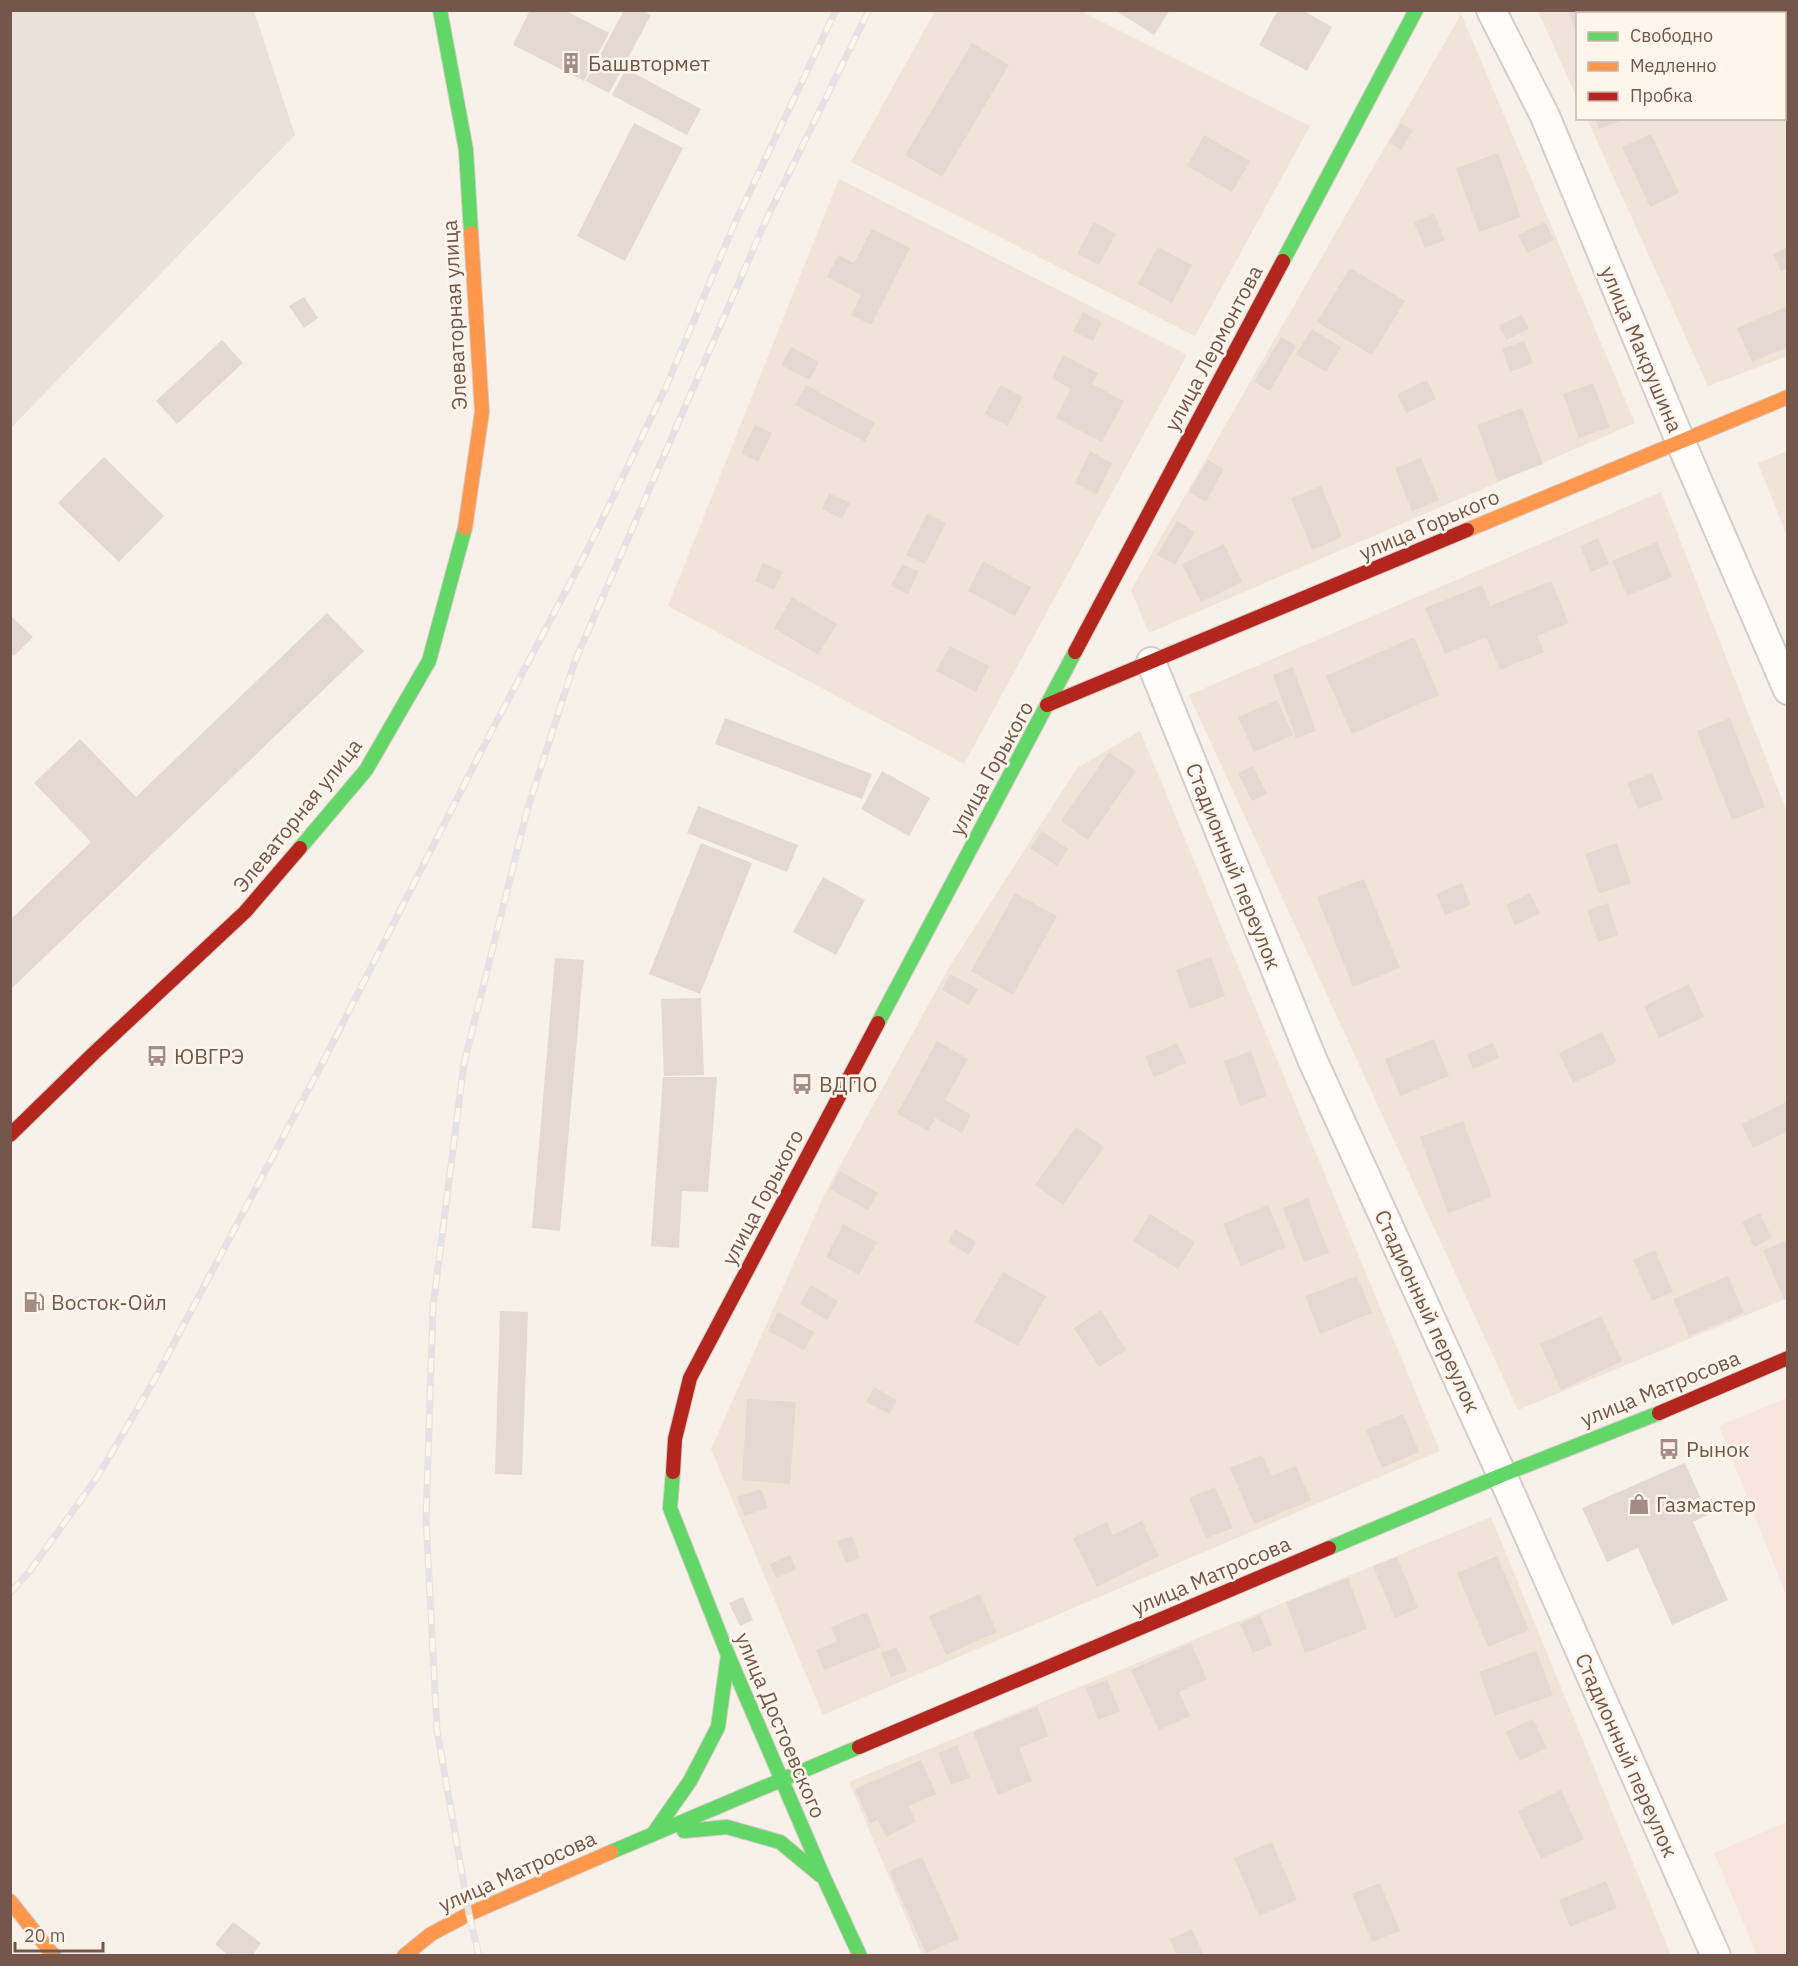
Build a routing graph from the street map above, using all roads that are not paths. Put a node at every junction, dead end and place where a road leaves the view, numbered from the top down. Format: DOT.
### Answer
graph roads {
  1 [pos="440,10"];
  2 [pos="1416,10"];
  3 [pos="1491,10"];
  4 [pos="1788,397"];
  5 [pos="1681,443"];
  6 [pos="1151,662"];
  7 [pos="1788,690"];
  8 [pos="1047,705"];
  9 [pos="10,1135"];
  10 [pos="1788,1358"];
  11 [pos="1502,1475"];
  12 [pos="670,1508"];
  13 [pos="728,1655"];
  14 [pos="781,1779"];
  15 [pos="653,1834"];
  16 [pos="824,1878"];
  17 [pos="10,1901"];
  18 [pos="54,1956"];
  19 [pos="404,1956"];
  20 [pos="860,1956"];
  21 [pos="1716,1956"];
  1 -- 9 [label="main road, Элеваторная улица"];
  2 -- 8 [label="main road, улица Лермонтова"];
  3 -- 5 [label="street, улица Макрушина"];
  4 -- 5 [label="main road, улица Горького"];
  5 -- 6 [label="main road, улица Горького"];
  5 -- 7 [label="street, улица Макрушина"];
  6 -- 8 [label="main road, улица Горького"];
  6 -- 11 [label="street, Стадионный переулок"];
  8 -- 12 [label="main road, улица Горького"];
  10 -- 11 [label="main road, улица Матросова"];
  11 -- 14 [label="main road, улица Матросова"];
  11 -- 21 [label="street, Стадионный переулок"];
  12 -- 13 [label="main road, улица Достоевского"];
  13 -- 14 [label="main road, улица Достоевского"];
  13 -- 15 [label="main road"];
  14 -- 15 [label="main road, улица Матросова"];
  14 -- 16 [label="main road, улица Достоевского"];
  15 -- 16 [label="main road, улица Матросова"];
  15 -- 19 [label="main road, улица Матросова"];
  16 -- 20 [label="main road, улица Достоевского"];
  17 -- 18 [label="main road"];
}
